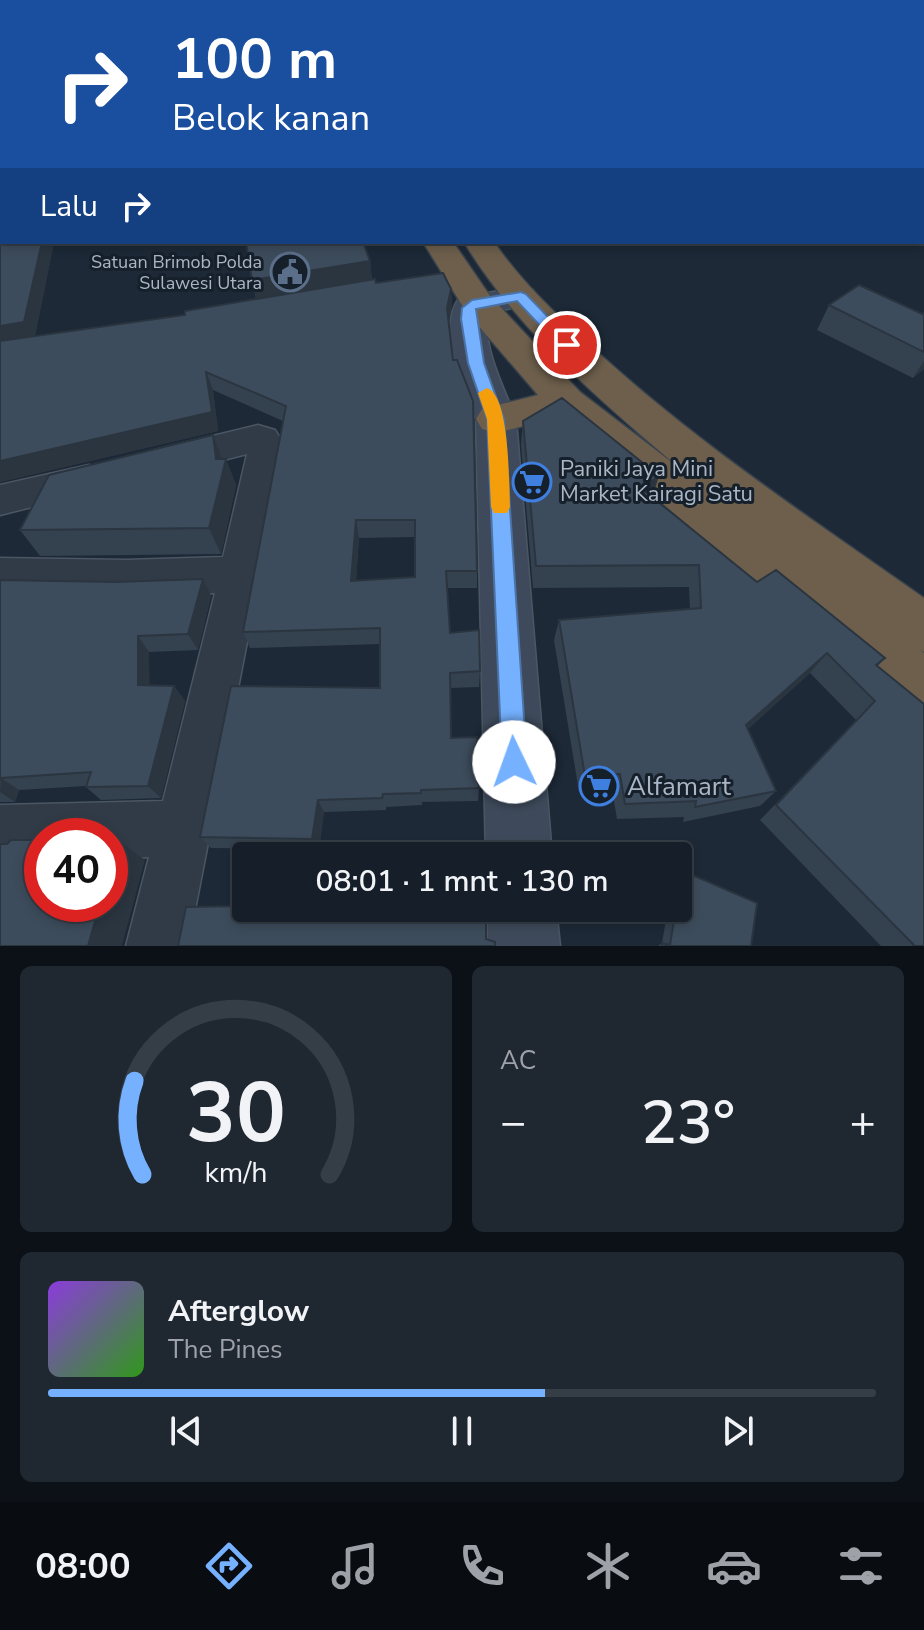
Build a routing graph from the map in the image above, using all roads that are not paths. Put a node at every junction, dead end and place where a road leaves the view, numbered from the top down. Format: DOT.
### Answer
graph roads {
  1 [pos="440,244"];
  2 [pos="480,244"];
  3 [pos="499,300"];
  4 [pos="566,402"];
  5 [pos="496,419"];
  6 [pos="0,500"];
  7 [pos="241,574"];
  8 [pos="0,576"];
  9 [pos="924,628"];
  10 [pos="924,687"];
  11 [pos="185,828"];
  12 [pos="0,833"];
  13 [pos="518,842"];
  14 [pos="523,922"];
  15 [pos="157,946"];
  16 [pos="524,946"];
  1 -- 3 [label="highway"];
  2 -- 3 [label="highway"];
  3 -- 4 [label="highway"];
  3 -- 5 [label="street"];
  3 -- 9 [label="highway"];
  4 -- 5 [label="highway"];
  4 -- 10 [label="highway"];
  5 -- 13 [label="street"];
  6 -- 7 [label="street"];
  7 -- 8 [label="street"];
  7 -- 11 [label="street"];
  11 -- 12 [label="street"];
  11 -- 15 [label="street"];
  14 -- 16 [label="street"];
}
